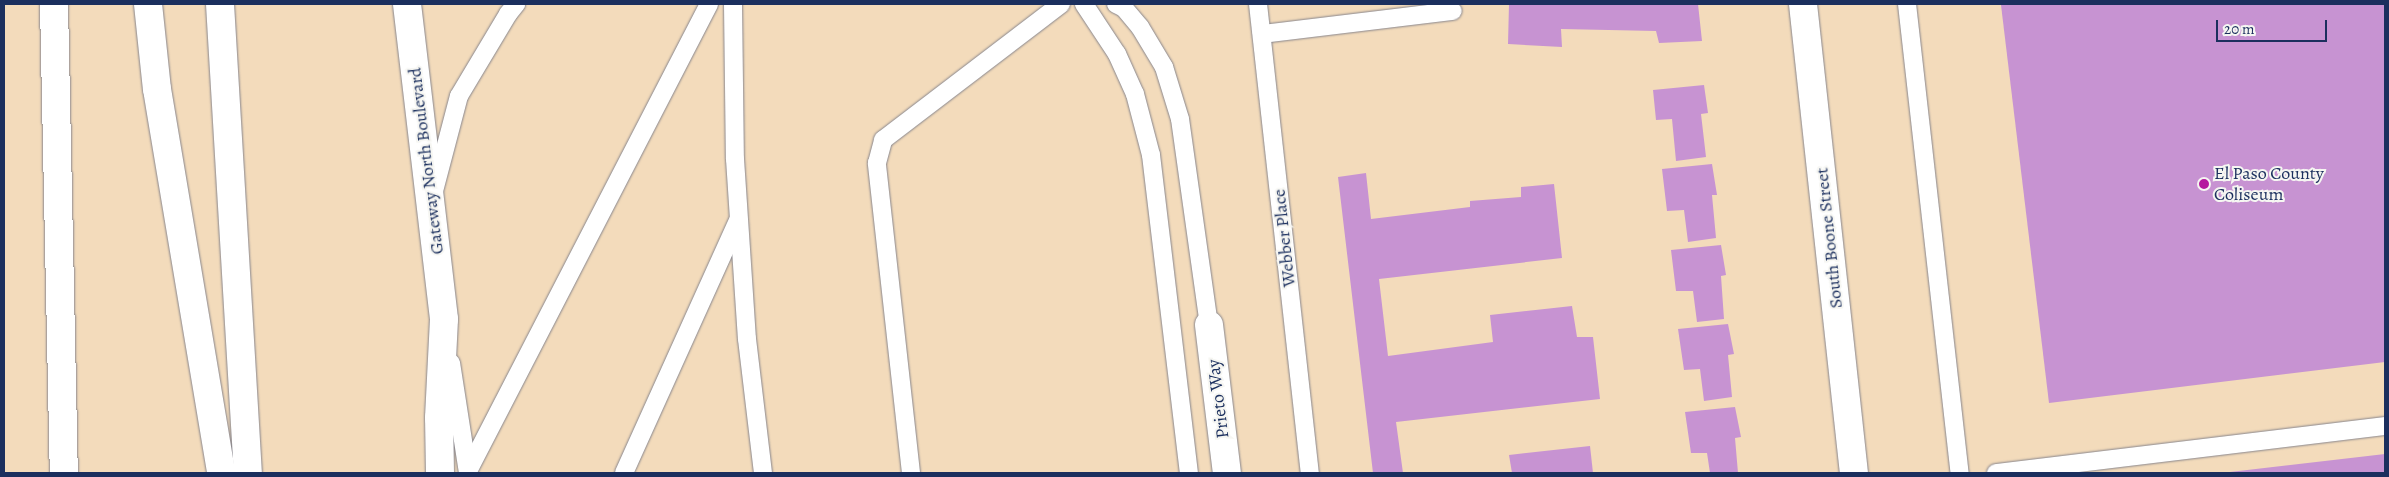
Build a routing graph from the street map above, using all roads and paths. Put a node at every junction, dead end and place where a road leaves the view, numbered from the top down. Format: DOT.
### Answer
graph roads {
  1 [pos="54,4"];
  2 [pos="148,4"];
  3 [pos="220,4"];
  4 [pos="407,4"];
  5 [pos="516,4"];
  6 [pos="709,4"];
  7 [pos="733,4"];
  8 [pos="1061,4"];
  9 [pos="1084,4"];
  10 [pos="1116,4"];
  11 [pos="1258,4"];
  12 [pos="1803,4"];
  13 [pos="1907,4"];
  14 [pos="1453,11"];
  15 [pos="1262,34"];
  16 [pos="430,206"];
  17 [pos="739,219"];
  18 [pos="444,319"];
  19 [pos="1210,325"];
  20 [pos="2385,426"];
  21 [pos="468,472"];
  22 [pos="64,473"];
  23 [pos="221,473"];
  24 [pos="248,473"];
  25 [pos="440,473"];
  26 [pos="624,473"];
  27 [pos="763,473"];
  28 [pos="911,473"];
  29 [pos="1189,473"];
  30 [pos="1227,473"];
  31 [pos="1310,473"];
  32 [pos="1854,473"];
  33 [pos="1960,473"];
  34 [pos="1996,473"];
  1 -- 22 [label="main road"];
  2 -- 23 [label="main road"];
  3 -- 24 [label="main road"];
  4 -- 16 [label="main road, Gateway North Boulevard"];
  5 -- 16 [label="lane"];
  6 -- 21 [label="lane"];
  7 -- 17 [label="lane"];
  8 -- 28 [label="lane"];
  9 -- 29 [label="lane"];
  10 -- 19 [label="lane"];
  11 -- 15 [label="lane, Webber Place"];
  12 -- 32 [label="main road, South Boone Street"];
  13 -- 33 [label="lane"];
  14 -- 15 [label="lane"];
  15 -- 31 [label="lane, Webber Place"];
  16 -- 18 [label="main road, Gateway North Boulevard"];
  17 -- 26 [label="lane"];
  17 -- 27 [label="lane"];
  18 -- 21 [label="lane"];
  18 -- 25 [label="main road, Gateway North Boulevard"];
  19 -- 30 [label="main road, Prieto Way"];
  20 -- 34 [label="lane"];
}
